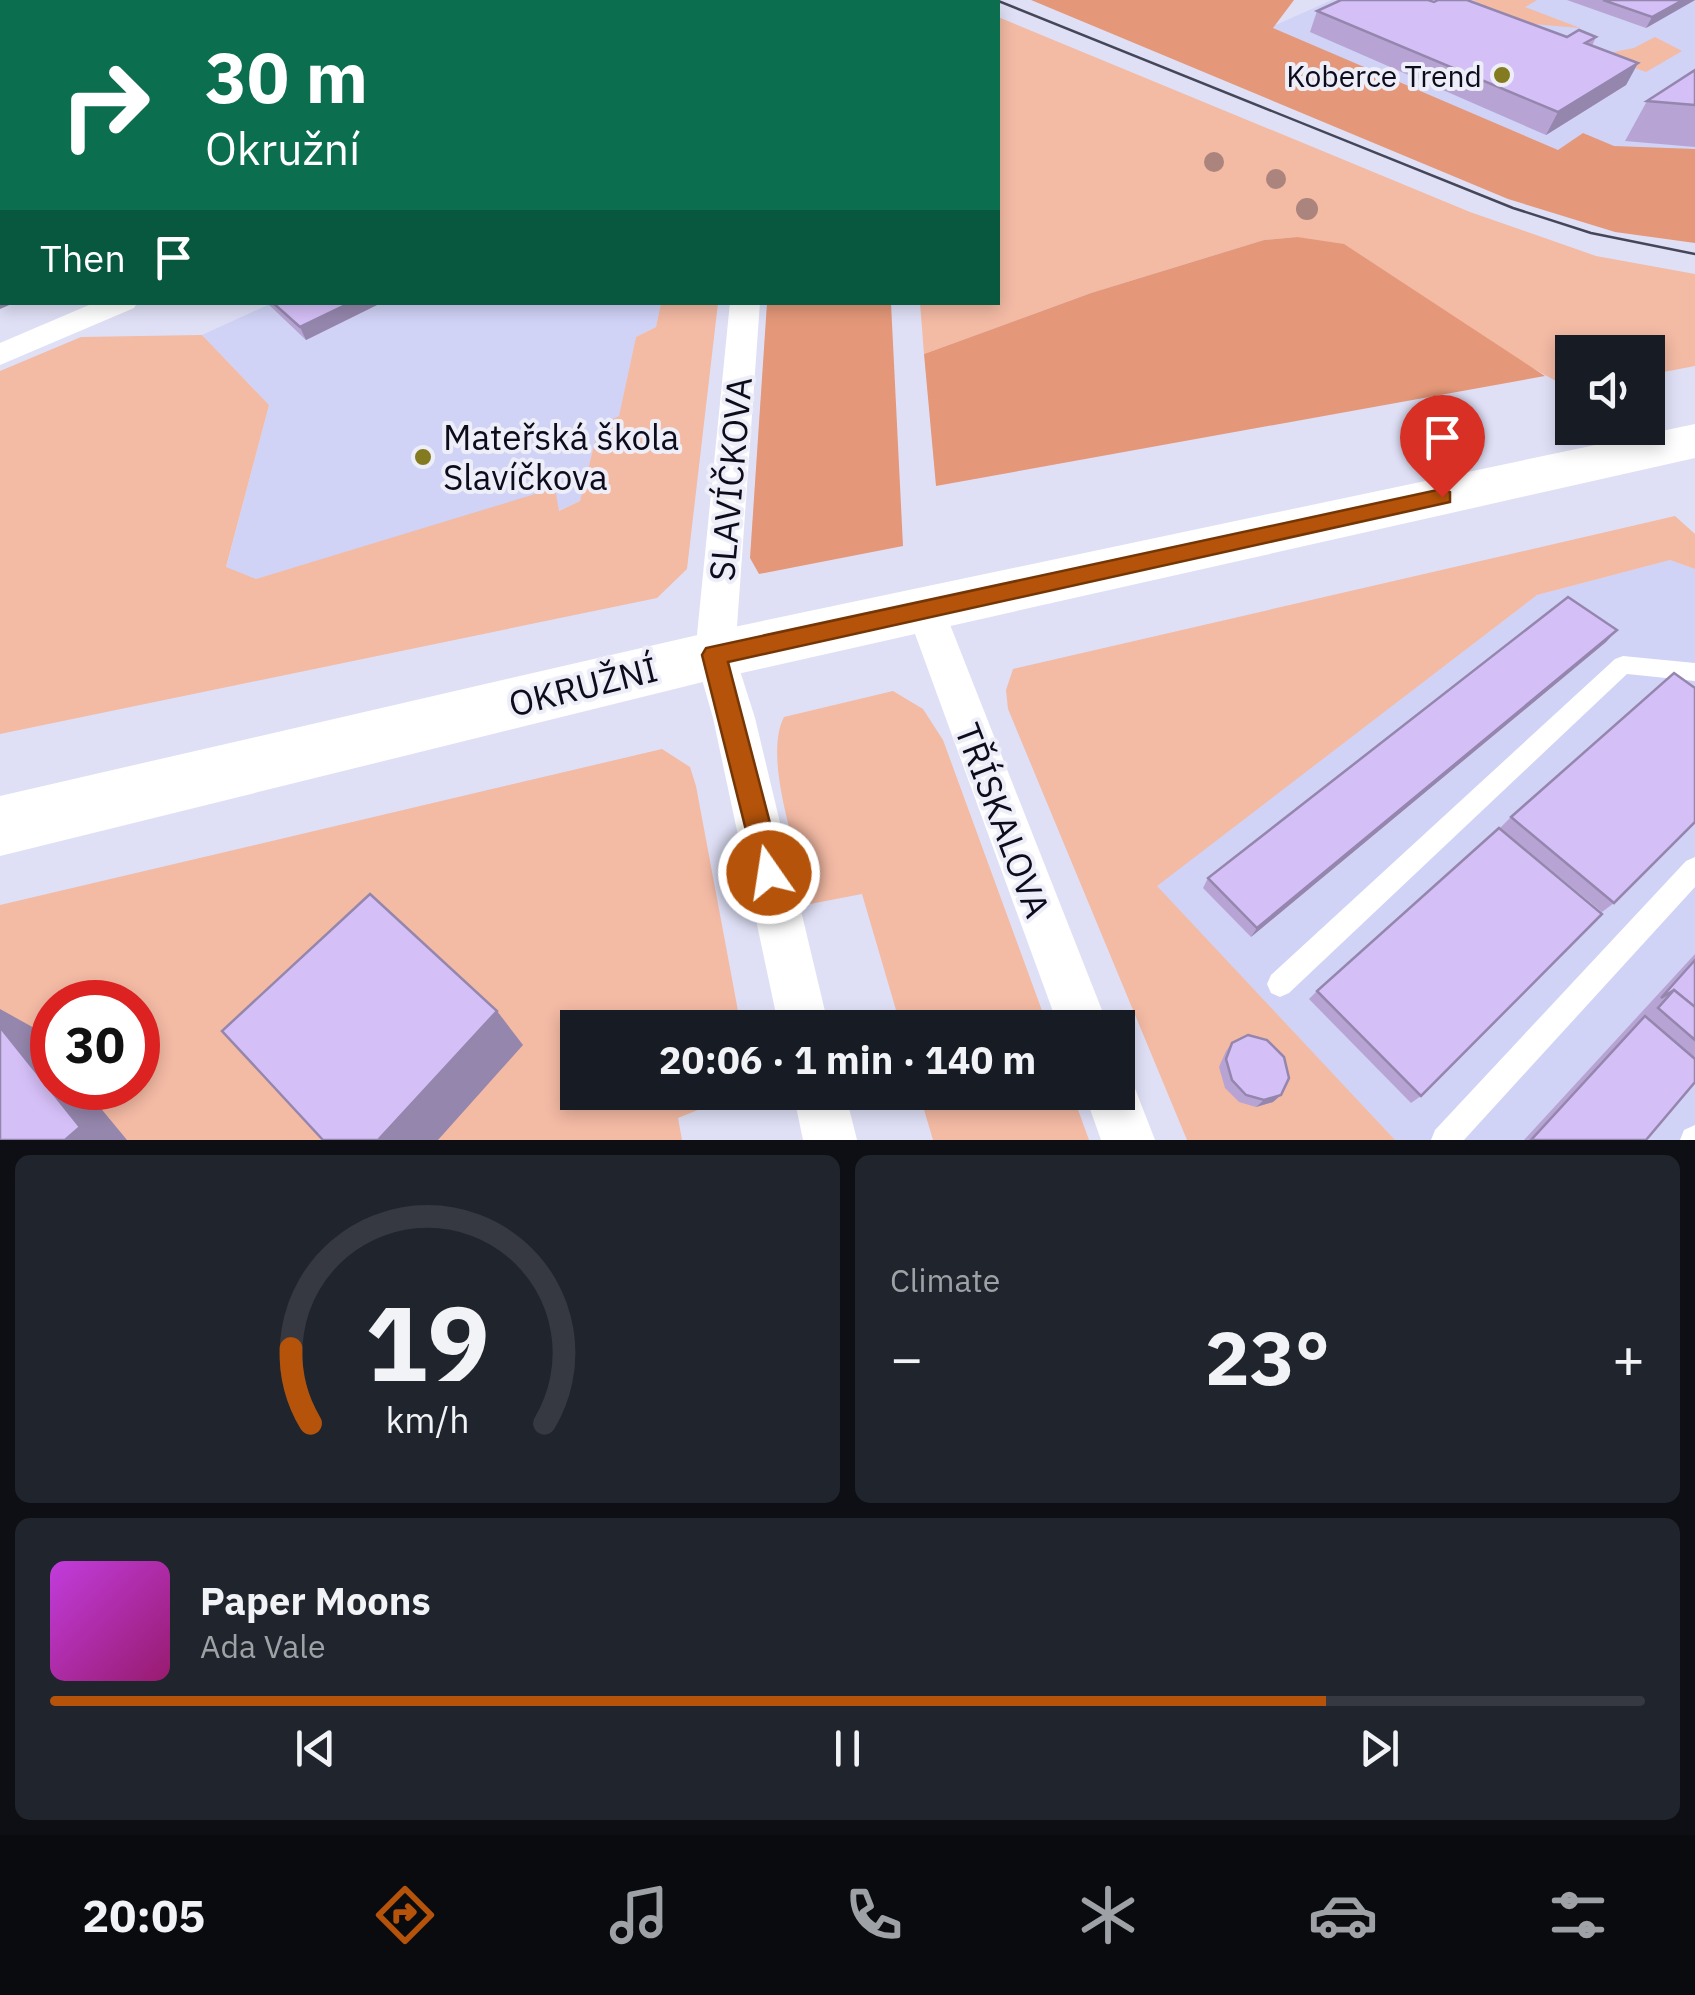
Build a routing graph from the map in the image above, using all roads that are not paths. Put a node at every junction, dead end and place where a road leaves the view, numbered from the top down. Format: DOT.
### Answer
graph roads {
  1 [pos="116,305"];
  2 [pos="745,305"];
  3 [pos="0,354"];
  4 [pos="1695,440"];
  5 [pos="926,612"];
  6 [pos="714,655"];
  7 [pos="1695,672"];
  8 [pos="0,826"];
  9 [pos="1695,869"];
  10 [pos="1280,984"];
  11 [pos="800,1010"];
  12 [pos="1077,1010"];
  13 [pos="823,1110"];
  14 [pos="1117,1110"];
  15 [pos="830,1140"];
  16 [pos="1128,1140"];
  17 [pos="1444,1140"];
  1 -- 3 [label="street"];
  2 -- 6 [label="street, SLAVÍČKOVA"];
  4 -- 5 [label="street, OKRUŽNÍ"];
  5 -- 6 [label="street, OKRUŽNÍ"];
  5 -- 12 [label="street, TŘÍSKALOVA"];
  6 -- 8 [label="street, OKRUŽNÍ"];
  6 -- 11 [label="street"];
  7 -- 10 [label="lane"];
  9 -- 17 [label="lane"];
  13 -- 15 [label="street"];
  14 -- 16 [label="street"];
}
